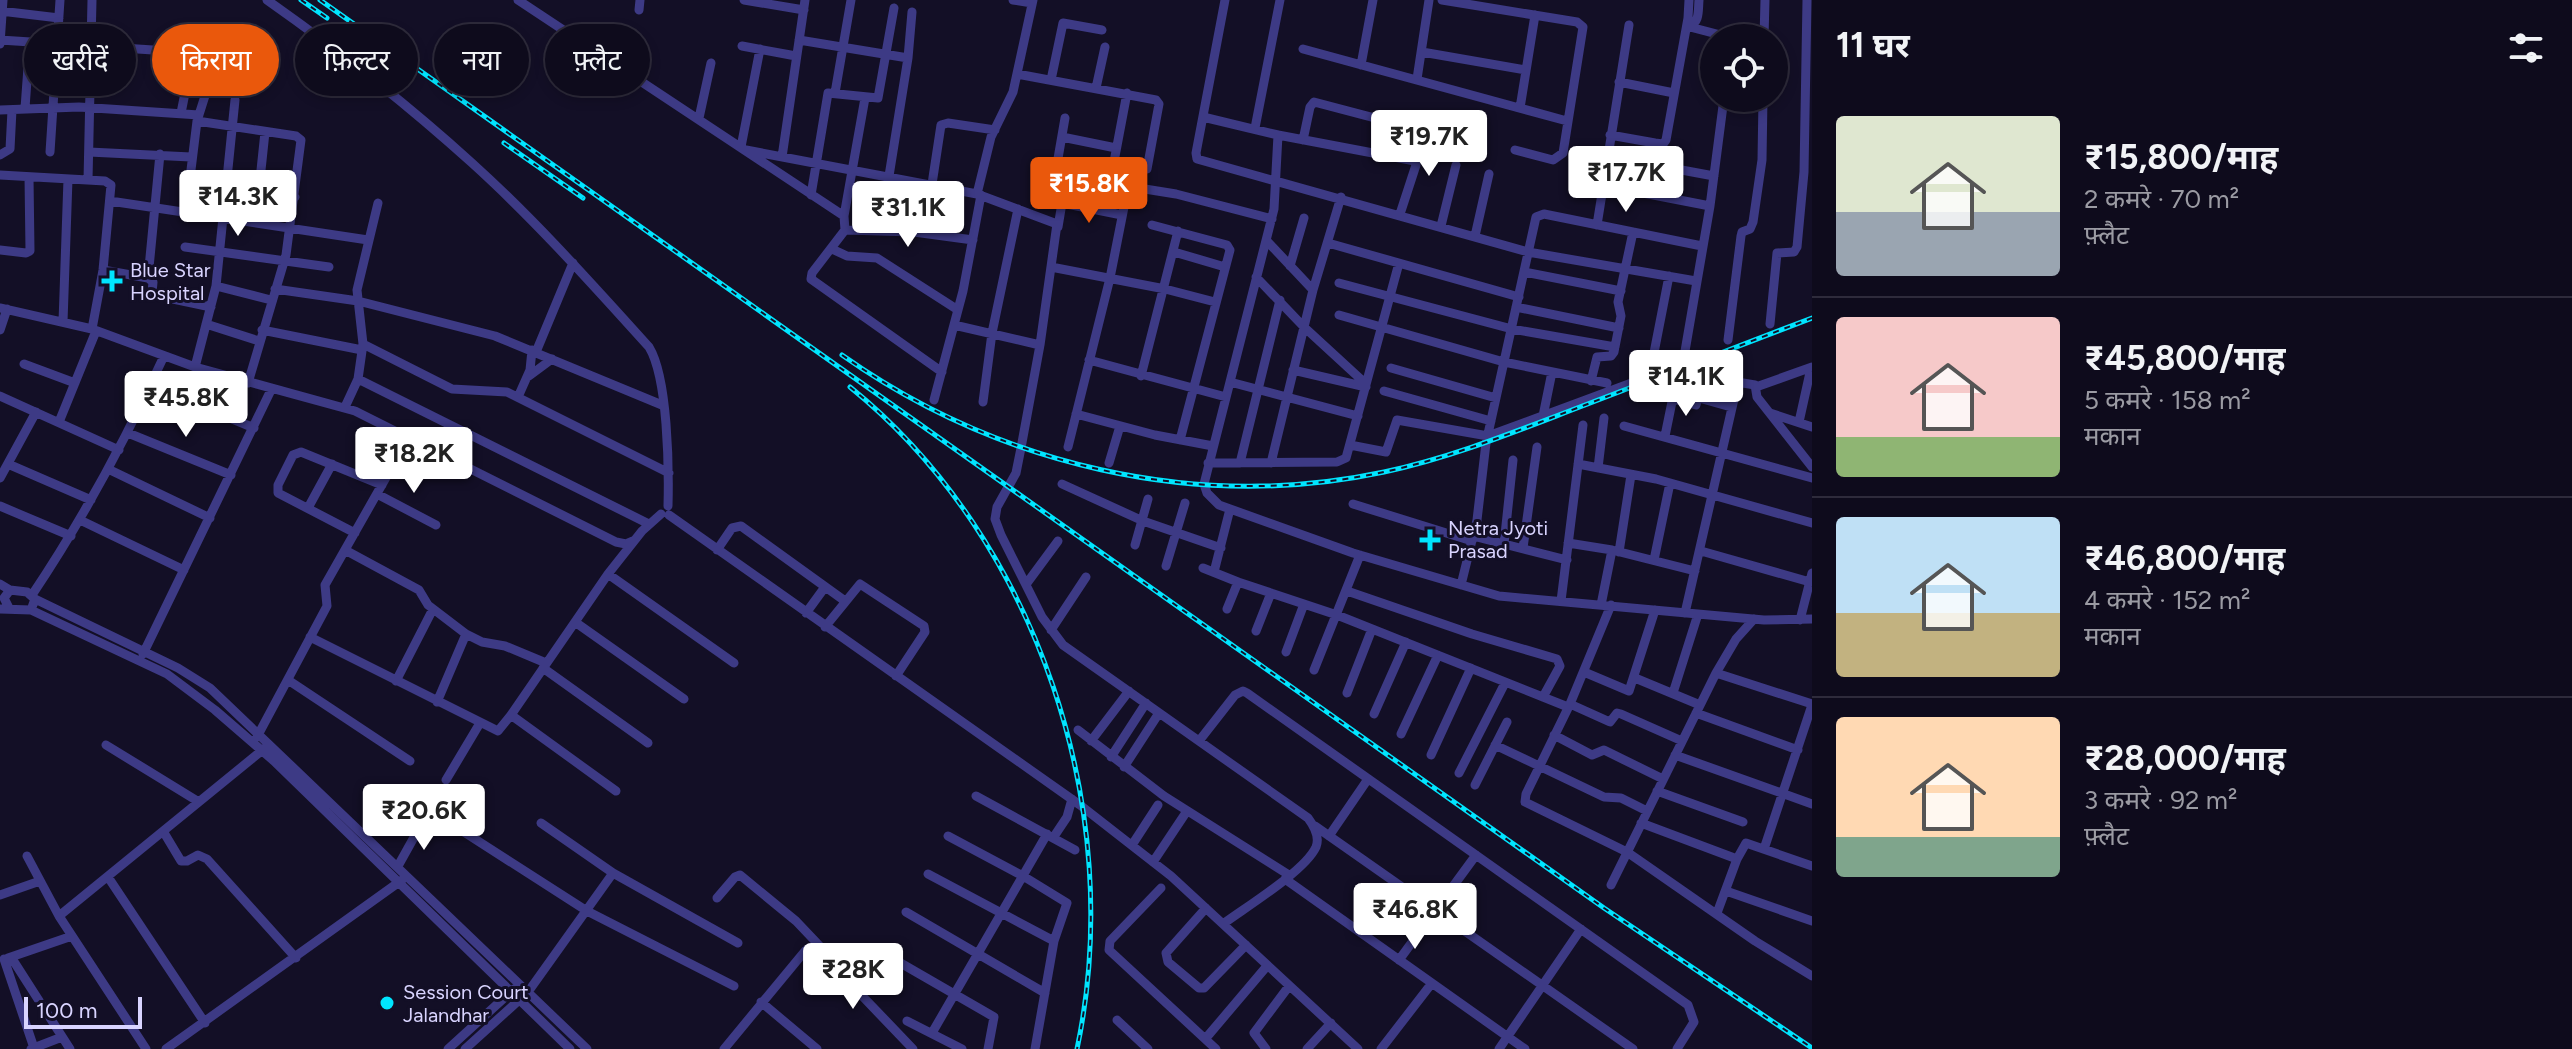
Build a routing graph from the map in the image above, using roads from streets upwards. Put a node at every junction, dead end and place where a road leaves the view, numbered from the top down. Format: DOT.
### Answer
graph roads {
  1 [pos="60,0"];
  2 [pos="92,0"];
  3 [pos="267,0"];
  4 [pos="744,0"];
  5 [pos="851,0"];
  6 [pos="1013,0"];
  7 [pos="1225,0"];
  8 [pos="1280,0"];
  9 [pos="1373,0"];
  10 [pos="1429,0"];
  11 [pos="1442,0"];
  12 [pos="1689,0"];
  13 [pos="1699,0"];
  14 [pos="1765,0"];
  15 [pos="1807,0"];
  16 [pos="520,1"];
  17 [pos="1032,2"];
  18 [pos="805,5"];
  19 [pos="2,7"];
  20 [pos="894,8"];
  21 [pos="912,12"];
  22 [pos="1535,15"];
  23 [pos="59,18"];
  24 [pos="59,24"];
  25 [pos="91,24"];
  26 [pos="1764,24"];
  27 [pos="1629,25"];
  28 [pos="1688,28"];
  29 [pos="1102,30"];
  30 [pos="1700,31"];
  31 [pos="799,40"];
  32 [pos="0,42"];
  33 [pos="24,42"];
  34 [pos="742,46"];
  35 [pos="841,46"];
  36 [pos="1105,47"];
  37 [pos="760,49"];
  38 [pos="1303,49"];
  39 [pos="1422,52"];
  40 [pos="885,55"];
  41 [pos="796,56"];
  42 [pos="908,58"];
  43 [pos="711,63"];
  44 [pos="1361,65"];
  45 [pos="1526,70"];
  46 [pos="1017,74"];
  47 [pos="1417,79"];
  48 [pos="1051,80"];
  49 [pos="1619,82"];
  50 [pos="1096,88"];
  51 [pos="835,93"];
  52 [pos="1127,93"];
  53 [pos="1674,93"];
  54 [pos="26,96"];
  55 [pos="53,96"];
  56 [pos="91,96"];
  57 [pos="184,96"];
  58 [pos="205,96"];
  59 [pos="865,98"];
  60 [pos="235,100"];
  61 [pos="52,107"];
  62 [pos="91,107"];
  63 [pos="25,108"];
  64 [pos="1520,108"];
  65 [pos="0,110"];
  66 [pos="12,110"];
  67 [pos="1722,112"];
  68 [pos="1763,112"];
  69 [pos="181,113"];
  70 [pos="1203,117"];
  71 [pos="198,118"];
  72 [pos="699,118"];
  73 [pos="1065,118"];
  74 [pos="1567,121"];
  75 [pos="231,127"];
  76 [pos="1255,128"];
  77 [pos="995,130"];
  78 [pos="265,132"];
  79 [pos="1278,135"];
  80 [pos="1610,135"];
  81 [pos="1062,137"];
  82 [pos="1303,140"];
  83 [pos="1466,142"];
  84 [pos="1655,143"];
  85 [pos="744,148"];
  86 [pos="1116,148"];
  87 [pos="1515,150"];
  88 [pos="50,152"];
  89 [pos="89,152"];
  90 [pos="160,154"];
  91 [pos="0,155"];
  92 [pos="191,157"];
  93 [pos="782,157"];
  94 [pos="817,163"];
  95 [pos="1649,164"];
  96 [pos="1456,165"];
  97 [pos="1113,167"];
  98 [pos="853,169"];
  99 [pos="1147,169"];
  100 [pos="1056,170"];
  101 [pos="1489,174"];
  102 [pos="0,175"];
  103 [pos="889,176"];
  104 [pos="1714,176"];
  105 [pos="29,177"];
  106 [pos="68,179"];
  107 [pos="88,180"];
  108 [pos="1275,181"];
  109 [pos="227,184"];
  110 [pos="932,184"];
  111 [pos="1602,185"];
  112 [pos="1128,187"];
  113 [pos="259,189"];
  114 [pos="1643,193"];
  115 [pos="979,194"];
  116 [pos="811,195"];
  117 [pos="295,197"];
  118 [pos="1341,197"];
  119 [pos="110,201"];
  120 [pos="378,203"];
  121 [pos="1062,203"];
  122 [pos="154,206"];
  123 [pos="1710,206"];
  124 [pos="1018,209"];
  125 [pos="1400,214"];
  126 [pos="1122,215"];
  127 [pos="844,216"];
  128 [pos="223,217"];
  129 [pos="1304,218"];
  130 [pos="1272,219"];
  131 [pos="1152,225"];
  132 [pos="1597,225"];
  133 [pos="1441,226"];
  134 [pos="1058,227"];
  135 [pos="290,228"];
  136 [pos="845,230"];
  137 [pos="1178,231"];
  138 [pos="1633,232"];
  139 [pos="1475,236"];
  140 [pos="368,240"];
  141 [pos="973,240"];
  142 [pos="1267,241"];
  143 [pos="1328,243"];
  144 [pos="1702,246"];
  145 [pos="185,247"];
  146 [pos="832,249"];
  147 [pos="0,250"];
  148 [pos="220,251"];
  149 [pos="1174,252"];
  150 [pos="1528,252"];
  151 [pos="285,260"];
  152 [pos="573,263"];
  153 [pos="1399,263"];
  154 [pos="1290,266"];
  155 [pos="329,267"];
  156 [pos="1051,267"];
  157 [pos="1225,267"];
  158 [pos="1626,269"];
  159 [pos="103,270"];
  160 [pos="1524,272"];
  161 [pos="1669,276"];
  162 [pos="1256,277"];
  163 [pos="148,278"];
  164 [pos="1110,278"];
  165 [pos="1696,281"];
  166 [pos="1339,283"];
  167 [pos="216,286"];
  168 [pos="275,289"];
  169 [pos="1165,289"];
  170 [pos="1313,290"];
  171 [pos="1621,291"];
  172 [pos="1390,297"];
  173 [pos="271,300"];
  174 [pos="1280,300"];
  175 [pos="358,301"];
  176 [pos="1215,302"];
  177 [pos="1518,302"];
  178 [pos="211,307"];
  179 [pos="4,308"];
  180 [pos="958,310"];
  181 [pos="1339,315"];
  182 [pos="63,322"];
  183 [pos="206,324"];
  184 [pos="1770,324"];
  185 [pos="954,325"];
  186 [pos="1304,327"];
  187 [pos="1382,327"];
  188 [pos="1619,328"];
  189 [pos="1512,329"];
  190 [pos="0,330"];
  191 [pos="94,330"];
  192 [pos="992,333"];
  193 [pos="261,335"];
  194 [pos="1728,340"];
  195 [pos="1040,345"];
  196 [pos="362,347"];
  197 [pos="1615,347"];
  198 [pos="534,351"];
  199 [pos="164,356"];
  200 [pos="1684,357"];
  201 [pos="552,359"];
  202 [pos="1089,360"];
  203 [pos="1504,362"];
  204 [pos="24,364"];
  205 [pos="195,367"];
  206 [pos="1811,367"];
  207 [pos="1391,368"];
  208 [pos="1293,370"];
  209 [pos="942,372"];
  210 [pos="1552,372"];
  211 [pos="1141,376"];
  212 [pos="528,377"];
  213 [pos="358,379"];
  214 [pos="1591,381"];
  215 [pos="1230,382"];
  216 [pos="75,383"];
  217 [pos="248,383"];
  218 [pos="1607,383"];
  219 [pos="1702,384"];
  220 [pos="151,385"];
  221 [pos="1366,386"];
  222 [pos="1194,389"];
  223 [pos="271,390"];
  224 [pos="1259,390"];
  225 [pos="1384,391"];
  226 [pos="1756,391"];
  227 [pos="0,396"];
  228 [pos="518,397"];
  229 [pos="1226,397"];
  230 [pos="1287,398"];
  231 [pos="1496,398"];
  232 [pos="1699,398"];
  233 [pos="934,400"];
  234 [pos="983,402"];
  235 [pos="662,405"];
  236 [pos="345,407"];
  237 [pos="1731,407"];
  238 [pos="36,412"];
  239 [pos="1770,413"];
  240 [pos="1076,414"];
  241 [pos="1358,416"];
  242 [pos="1543,416"];
  243 [pos="1604,418"];
  244 [pos="1491,421"];
  245 [pos="59,422"];
  246 [pos="1799,422"];
  247 [pos="1583,425"];
  248 [pos="1120,426"];
  249 [pos="1624,426"];
  250 [pos="1812,427"];
  251 [pos="254,428"];
  252 [pos="128,433"];
  253 [pos="1488,436"];
  254 [pos="1665,436"];
  255 [pos="409,437"];
  256 [pos="1180,440"];
  257 [pos="1350,445"];
  258 [pos="1213,446"];
  259 [pos="1068,447"];
  260 [pos="1537,447"];
  261 [pos="119,450"];
  262 [pos="1720,451"];
  263 [pos="1513,460"];
  264 [pos="1109,463"];
  265 [pos="1208,463"];
  266 [pos="1240,463"];
  267 [pos="1271,463"];
  268 [pos="8,464"];
  269 [pos="332,464"];
  270 [pos="1578,464"];
  271 [pos="1812,467"];
  272 [pos="1598,468"];
  273 [pos="108,469"];
  274 [pos="669,473"];
  275 [pos="231,475"];
  276 [pos="1631,475"];
  277 [pos="0,478"];
  278 [pos="1812,478"];
  279 [pos="1670,483"];
  280 [pos="1062,484"];
  281 [pos="380,489"];
  282 [pos="1712,494"];
  283 [pos="1148,499"];
  284 [pos="91,500"];
  285 [pos="1185,503"];
  286 [pos="1353,504"];
  287 [pos="0,506"];
  288 [pos="308,508"];
  289 [pos="1230,509"];
  290 [pos="666,512"];
  291 [pos="210,518"];
  292 [pos="80,520"];
  293 [pos="1143,521"];
  294 [pos="1812,523"];
  295 [pos="649,524"];
  296 [pos="436,525"];
  297 [pos="355,533"];
  298 [pos="1175,534"];
  299 [pos="71,536"];
  300 [pos="1473,539"];
  301 [pos="633,541"];
  302 [pos="1058,541"];
  303 [pos="1568,543"];
  304 [pos="1504,544"];
  305 [pos="1135,545"];
  306 [pos="1221,548"];
  307 [pos="1523,548"];
  308 [pos="345,550"];
  309 [pos="717,550"];
  310 [pos="1615,551"];
  311 [pos="1701,551"];
  312 [pos="1360,555"];
  313 [pos="1567,560"];
  314 [pos="1654,560"];
  315 [pos="1166,566"];
  316 [pos="1203,568"];
  317 [pos="184,570"];
  318 [pos="1695,571"];
  319 [pos="1214,572"];
  320 [pos="608,574"];
  321 [pos="1086,577"];
  322 [pos="1811,578"];
  323 [pos="1238,582"];
  324 [pos="1027,583"];
  325 [pos="0,584"];
  326 [pos="1461,585"];
  327 [pos="825,587"];
  328 [pos="10,590"];
  329 [pos="1347,591"];
  330 [pos="1271,593"];
  331 [pos="33,597"];
  332 [pos="845,601"];
  333 [pos="1561,601"];
  334 [pos="1304,604"];
  335 [pos="1606,605"];
  336 [pos="4,608"];
  337 [pos="433,609"];
  338 [pos="1227,609"];
  339 [pos="31,610"];
  340 [pos="1655,610"];
  341 [pos="806,613"];
  342 [pos="1685,613"];
  343 [pos="1698,614"];
  344 [pos="1337,615"];
  345 [pos="1754,619"];
  346 [pos="1812,619"];
  347 [pos="1800,620"];
  348 [pos="575,622"];
  349 [pos="825,627"];
  350 [pos="1372,629"];
  351 [pos="1051,630"];
  352 [pos="1256,631"];
  353 [pos="466,634"];
  354 [pos="310,637"];
  355 [pos="1406,642"];
  356 [pos="1286,652"];
  357 [pos="1438,655"];
  358 [pos="142,656"];
  359 [pos="734,663"];
  360 [pos="545,665"];
  361 [pos="1471,668"];
  362 [pos="1314,670"];
  363 [pos="1584,672"];
  364 [pos="1716,673"];
  365 [pos="896,676"];
  366 [pos="1635,678"];
  367 [pos="288,680"];
  368 [pos="396,681"];
  369 [pos="1505,683"];
  370 [pos="1129,691"];
  371 [pos="1347,693"];
  372 [pos="1673,693"];
  373 [pos="1543,697"];
  374 [pos="684,699"];
  375 [pos="437,702"];
  376 [pos="1146,703"];
  377 [pos="1812,704"];
  378 [pos="1569,705"];
  379 [pos="1698,709"];
  380 [pos="1159,713"];
  381 [pos="1374,714"];
  382 [pos="511,715"];
  383 [pos="1507,722"];
  384 [pos="480,723"];
  385 [pos="1078,730"];
  386 [pos="260,733"];
  387 [pos="1401,734"];
  388 [pos="1554,735"];
  389 [pos="1807,739"];
  390 [pos="1091,741"];
  391 [pos="1199,741"];
  392 [pos="1682,741"];
  393 [pos="252,742"];
  394 [pos="648,743"];
  395 [pos="106,745"];
  396 [pos="1495,745"];
  397 [pos="266,747"];
  398 [pos="1798,750"];
  399 [pos="1431,755"];
  400 [pos="1675,755"];
  401 [pos="1111,757"];
  402 [pos="410,761"];
  403 [pos="1124,767"];
  404 [pos="1539,767"];
  405 [pos="1459,773"];
  406 [pos="1368,779"];
  407 [pos="1663,779"];
  408 [pos="446,780"];
  409 [pos="1475,785"];
  410 [pos="616,791"];
  411 [pos="1657,791"];
  412 [pos="1783,793"];
  413 [pos="976,796"];
  414 [pos="1072,799"];
  415 [pos="199,802"];
  416 [pos="1812,804"];
  417 [pos="1158,805"];
  418 [pos="1187,811"];
  419 [pos="1647,811"];
  420 [pos="1743,822"];
  421 [pos="541,823"];
  422 [pos="1641,823"];
  423 [pos="1315,826"];
  424 [pos="163,831"];
  425 [pos="948,836"];
  426 [pos="1050,836"];
  427 [pos="1329,836"];
  428 [pos="1132,845"];
  429 [pos="1764,849"];
  430 [pos="1075,850"];
  431 [pos="1627,852"];
  432 [pos="1476,855"];
  433 [pos="27,856"];
  434 [pos="1737,859"];
  435 [pos="1153,862"];
  436 [pos="398,866"];
  437 [pos="1812,866"];
  438 [pos="613,873"];
  439 [pos="928,874"];
  440 [pos="408,876"];
  441 [pos="1023,876"];
  442 [pos="108,877"];
  443 [pos="1287,877"];
  444 [pos="40,881"];
  445 [pos="399,883"];
  446 [pos="1611,885"];
  447 [pos="1161,888"];
  448 [pos="1726,891"];
  449 [pos="0,895"];
  450 [pos="717,898"];
  451 [pos="1206,908"];
  452 [pos="1436,909"];
  453 [pos="587,911"];
  454 [pos="906,912"];
  455 [pos="1002,913"];
  456 [pos="1717,913"];
  457 [pos="59,916"];
  458 [pos="1812,921"];
  459 [pos="1223,924"];
  460 [pos="1581,929"];
  461 [pos="72,936"];
  462 [pos="1054,941"];
  463 [pos="738,943"];
  464 [pos="1246,945"];
  465 [pos="978,954"];
  466 [pos="296,958"];
  467 [pos="5,959"];
  468 [pos="1399,960"];
  469 [pos="1267,966"];
  470 [pos="1812,976"];
  471 [pos="520,983"];
  472 [pos="1432,983"];
  473 [pos="1543,985"];
  474 [pos="734,986"];
  475 [pos="1289,986"];
  476 [pos="511,992"];
  477 [pos="528,992"];
  478 [pos="955,992"];
  479 [pos="1045,993"];
  480 [pos="520,1000"];
  481 [pos="761,1002"];
  482 [pos="1117,1020"];
  483 [pos="907,1021"];
  484 [pos="205,1023"];
  485 [pos="1331,1023"];
  486 [pos="932,1033"];
  487 [pos="62,1037"];
  488 [pos="1508,1037"];
  489 [pos="1206,1038"];
  490 [pos="1352,1047"];
  491 [pos="32,1048"];
  492 [pos="70,1049"];
  493 [pos="146,1049"];
  494 [pos="166,1049"];
  495 [pos="448,1049"];
  496 [pos="466,1049"];
  497 [pos="570,1049"];
  498 [pos="587,1049"];
  499 [pos="724,1049"];
  500 [pos="817,1049"];
  501 [pos="913,1049"];
  502 [pos="962,1049"];
  503 [pos="988,1049"];
  504 [pos="1035,1049"];
  505 [pos="1148,1049"];
  506 [pos="1216,1049"];
  507 [pos="1266,1049"];
  508 [pos="1307,1049"];
  509 [pos="1381,1049"];
  510 [pos="1499,1049"];
  511 [pos="1525,1049"];
  512 [pos="1633,1049"];
  513 [pos="1677,1049"];
  1 -- 23 [label="street"];
  2 -- 25 [label="street"];
  3 -- 152 [label="street"];
  4 -- 18 [label="street"];
  5 -- 35 [label="street"];
  6 -- 17 [label="street"];
  7 -- 70 [label="street"];
  8 -- 76 [label="street"];
  9 -- 44 [label="street"];
  10 -- 39 [label="street"];
  11 -- 22 [label="street"];
  12 -- 28 [label="street"];
  13 -- 28 [label="street"];
  14 -- 26 [label="street"];
  15 -- 184 [label="street"];
  16 -- 72 [label="street"];
  17 -- 46 [label="street"];
  18 -- 31 [label="street"];
  19 -- 23 [label="street"];
  19 -- 32 [label="street"];
  20 -- 40 [label="street"];
  21 -- 42 [label="street"];
  22 -- 45 [label="street"];
  22 -- 74 [label="street"];
  23 -- 24 [label="street"];
  27 -- 49 [label="street"];
  28 -- 30 [label="street"];
  28 -- 53 [label="street"];
  29 -- 48 [label="street"];
  31 -- 35 [label="street"];
  31 -- 41 [label="street"];
  32 -- 33 [label="street"];
  34 -- 37 [label="street"];
  35 -- 40 [label="street"];
  35 -- 51 [label="street"];
  36 -- 50 [label="street"];
  37 -- 41 [label="street"];
  37 -- 85 [label="street"];
  38 -- 44 [label="street"];
  39 -- 45 [label="street"];
  39 -- 47 [label="street"];
  40 -- 42 [label="street"];
  40 -- 59 [label="street"];
  41 -- 93 [label="street"];
  42 -- 103 [label="street"];
  43 -- 72 [label="street"];
  44 -- 47 [label="street"];
  45 -- 64 [label="street"];
  46 -- 48 [label="street"];
  46 -- 77 [label="street"];
  47 -- 64 [label="street"];
  48 -- 50 [label="street"];
  49 -- 53 [label="street"];
  49 -- 80 [label="street"];
  50 -- 52 [label="street"];
  51 -- 59 [label="street"];
  51 -- 94 [label="street"];
  52 -- 86 [label="street"];
  52 -- 99 [label="street"];
  53 -- 84 [label="street"];
  54 -- 63 [label="street"];
  55 -- 61 [label="street"];
  56 -- 62 [label="street"];
  57 -- 69 [label="street"];
  58 -- 71 [label="street"];
  59 -- 98 [label="street"];
  60 -- 75 [label="street"];
  61 -- 62 [label="street"];
  61 -- 63 [label="street"];
  61 -- 88 [label="street"];
  62 -- 69 [label="street"];
  62 -- 89 [label="street"];
  63 -- 66 [label="street"];
  64 -- 74 [label="street"];
  65 -- 66 [label="street"];
  66 -- 91 [label="street"];
  67 -- 104 [label="street"];
  68 -- 194 [label="street"];
  69 -- 71 [label="street"];
  70 -- 76 [label="street"];
  70 -- 108 [label="street"];
  71 -- 75 [label="street"];
  71 -- 92 [label="street"];
  72 -- 85 [label="street"];
  73 -- 81 [label="street"];
  74 -- 87 [label="street"];
  75 -- 78 [label="street"];
  75 -- 109 [label="street"];
  76 -- 79 [label="street"];
  77 -- 110 [label="street"];
  77 -- 115 [label="street"];
  78 -- 113 [label="street"];
  78 -- 117 [label="street"];
  79 -- 82 [label="street"];
  79 -- 108 [label="street"];
  80 -- 84 [label="street"];
  80 -- 111 [label="street"];
  81 -- 86 [label="street"];
  81 -- 100 [label="street"];
  82 -- 83 [label="street"];
  82 -- 125 [label="street"];
  84 -- 95 [label="street"];
  85 -- 93 [label="street"];
  85 -- 116 [label="street"];
  86 -- 97 [label="street"];
  89 -- 90 [label="street"];
  89 -- 107 [label="street"];
  90 -- 92 [label="street"];
  90 -- 122 [label="street"];
  92 -- 109 [label="street"];
  93 -- 94 [label="street"];
  94 -- 98 [label="street"];
  94 -- 116 [label="street"];
  95 -- 104 [label="street"];
  95 -- 114 [label="street"];
  96 -- 133 [label="street"];
  98 -- 103 [label="street"];
  98 -- 127 [label="street"];
  101 -- 139 [label="street"];
  102 -- 105 [label="street"];
  103 -- 110 [label="street"];
  104 -- 123 [label="street"];
  105 -- 106 [label="street"];
  105 -- 147 [label="street"];
  106 -- 107 [label="street"];
  106 -- 182 [label="street"];
  107 -- 119 [label="street"];
  108 -- 118 [label="street"];
  108 -- 130 [label="street"];
  109 -- 113 [label="street"];
  109 -- 128 [label="street"];
  110 -- 115 [label="street"];
  111 -- 114 [label="street"];
  111 -- 132 [label="street"];
  112 -- 121 [label="street"];
  112 -- 126 [label="street"];
  112 -- 130 [label="street"];
  113 -- 117 [label="street"];
  114 -- 123 [label="street"];
  115 -- 124 [label="street"];
  115 -- 141 [label="street"];
  116 -- 127 [label="street"];
  117 -- 135 [label="street"];
  118 -- 125 [label="street"];
  118 -- 143 [label="street"];
  119 -- 122 [label="street"];
  119 -- 159 [label="street"];
  120 -- 140 [label="street"];
  121 -- 126 [label="street"];
  121 -- 134 [label="street"];
  122 -- 128 [label="street"];
  122 -- 163 [label="street"];
  123 -- 144 [label="street"];
  124 -- 134 [label="street"];
  124 -- 192 [label="street"];
  125 -- 133 [label="street"];
  126 -- 164 [label="street"];
  127 -- 136 [label="street"];
  128 -- 135 [label="street"];
  128 -- 148 [label="street"];
  129 -- 154 [label="street"];
  130 -- 142 [label="street"];
  131 -- 137 [label="street"];
  132 -- 138 [label="street"];
  132 -- 150 [label="street"];
  133 -- 139 [label="street"];
  134 -- 156 [label="street"];
  135 -- 140 [label="street"];
  135 -- 151 [label="street"];
  136 -- 141 [label="street"];
  136 -- 146 [label="street"];
  137 -- 149 [label="street"];
  137 -- 157 [label="street"];
  138 -- 144 [label="street"];
  138 -- 158 [label="street"];
  139 -- 150 [label="street"];
  140 -- 175 [label="street"];
  141 -- 180 [label="street"];
  142 -- 154 [label="street"];
  142 -- 162 [label="street"];
  143 -- 153 [label="street"];
  143 -- 170 [label="street"];
  144 -- 165 [label="street"];
  145 -- 148 [label="street"];
  146 -- 180 [label="street"];
  146 -- 209 [label="street"];
  148 -- 151 [label="street"];
  148 -- 167 [label="street"];
  149 -- 157 [label="street"];
  149 -- 169 [label="street"];
  150 -- 158 [label="street"];
  150 -- 160 [label="street"];
  151 -- 155 [label="street"];
  151 -- 168 [label="street"];
  152 -- 198 [label="street"];
  152 -- 235 [label="street"];
  153 -- 172 [label="street"];
  153 -- 177 [label="street"];
  154 -- 170 [label="street"];
  156 -- 164 [label="street"];
  156 -- 195 [label="street"];
  157 -- 176 [label="street"];
  158 -- 161 [label="street"];
  158 -- 171 [label="street"];
  159 -- 163 [label="street"];
  159 -- 191 [label="street"];
  160 -- 171 [label="street"];
  160 -- 177 [label="street"];
  161 -- 165 [label="street"];
  161 -- 242 [label="street"];
  162 -- 174 [label="street"];
  162 -- 215 [label="street"];
  163 -- 178 [label="street"];
  164 -- 169 [label="street"];
  164 -- 202 [label="street"];
  165 -- 200 [label="street"];
  166 -- 172 [label="street"];
  167 -- 173 [label="street"];
  167 -- 178 [label="street"];
  168 -- 173 [label="street"];
  168 -- 175 [label="street"];
  169 -- 176 [label="street"];
  169 -- 211 [label="street"];
  170 -- 186 [label="street"];
  171 -- 188 [label="street"];
  172 -- 187 [label="street"];
  172 -- 189 [label="street"];
  173 -- 193 [label="street"];
  174 -- 186 [label="street"];
  174 -- 224 [label="street"];
  175 -- 196 [label="street"];
  175 -- 198 [label="street"];
  176 -- 222 [label="street"];
  177 -- 188 [label="street"];
  177 -- 189 [label="street"];
  178 -- 183 [label="street"];
  179 -- 182 [label="street"];
  179 -- 190 [label="street"];
  180 -- 185 [label="street"];
  181 -- 187 [label="street"];
  182 -- 191 [label="street"];
  183 -- 193 [label="street"];
  183 -- 205 [label="street"];
  185 -- 192 [label="street"];
  185 -- 209 [label="street"];
  186 -- 208 [label="street"];
  186 -- 221 [label="street"];
  187 -- 203 [label="street"];
  187 -- 221 [label="street"];
  188 -- 197 [label="street"];
  189 -- 197 [label="street"];
  189 -- 203 [label="street"];
  191 -- 199 [label="street"];
  191 -- 216 [label="street"];
  192 -- 195 [label="street"];
  192 -- 234 [label="street"];
  193 -- 196 [label="street"];
  193 -- 217 [label="street"];
  195 -- 324 [label="street"];
  196 -- 213 [label="street"];
  196 -- 228 [label="street"];
  197 -- 214 [label="street"];
  198 -- 201 [label="street"];
  198 -- 212 [label="street"];
  199 -- 205 [label="street"];
  199 -- 220 [label="street"];
  201 -- 212 [label="street"];
  201 -- 235 [label="street"];
  202 -- 211 [label="street"];
  202 -- 240 [label="street"];
  203 -- 210 [label="street"];
  203 -- 231 [label="street"];
  204 -- 216 [label="street"];
  205 -- 217 [label="street"];
  206 -- 226 [label="street"];
  206 -- 246 [label="street"];
  207 -- 231 [label="street"];
  208 -- 221 [label="street"];
  208 -- 230 [label="street"];
  209 -- 233 [label="street"];
  210 -- 214 [label="street"];
  210 -- 242 [label="street"];
  211 -- 222 [label="street"];
  212 -- 228 [label="street"];
  213 -- 236 [label="street"];
  213 -- 295 [label="street"];
  214 -- 218 [label="street"];
  215 -- 224 [label="street"];
  215 -- 229 [label="street"];
  216 -- 245 [label="street"];
  217 -- 223 [label="street"];
  219 -- 232 [label="street"];
  220 -- 251 [label="street"];
  220 -- 252 [label="street"];
  221 -- 241 [label="street"];
  222 -- 229 [label="street"];
  222 -- 256 [label="street"];
  223 -- 236 [label="street"];
  223 -- 251 [label="street"];
  224 -- 230 [label="street"];
  224 -- 266 [label="street"];
  225 -- 244 [label="street"];
  226 -- 237 [label="street"];
  226 -- 239 [label="street"];
  227 -- 238 [label="street"];
  228 -- 274 [label="street"];
  229 -- 258 [label="street"];
  230 -- 241 [label="street"];
  230 -- 267 [label="street"];
  231 -- 244 [label="street"];
  232 -- 237 [label="street"];
  232 -- 254 [label="street"];
  235 -- 274 [label="street"];
  236 -- 255 [label="street"];
  237 -- 262 [label="street"];
  238 -- 245 [label="street"];
  238 -- 268 [label="street"];
  239 -- 246 [label="street"];
  239 -- 271 [label="street"];
  240 -- 248 [label="street"];
  240 -- 259 [label="street"];
  241 -- 257 [label="street"];
  242 -- 253 [label="street"];
  243 -- 272 [label="street"];
  244 -- 253 [label="street"];
  245 -- 261 [label="street"];
  246 -- 250 [label="street"];
  247 -- 270 [label="street"];
  248 -- 256 [label="street"];
  248 -- 264 [label="street"];
  249 -- 254 [label="street"];
  251 -- 275 [label="street"];
  252 -- 261 [label="street"];
  252 -- 275 [label="street"];
  253 -- 257 [label="street"];
  253 -- 300 [label="street"];
  254 -- 262 [label="street"];
  255 -- 281 [label="street"];
  255 -- 301 [label="street"];
  256 -- 258 [label="street"];
  257 -- 267 [label="street"];
  258 -- 265 [label="street"];
  260 -- 307 [label="street"];
  261 -- 273 [label="street"];
  262 -- 278 [label="street"];
  262 -- 282 [label="street"];
  263 -- 304 [label="street"];
  265 -- 266 [label="street"];
  265 -- 289 [label="street"];
  266 -- 267 [label="street"];
  268 -- 277 [label="street"];
  268 -- 284 [label="street"];
  269 -- 281 [label="street"];
  269 -- 288 [label="street"];
  269 -- 288 [label="street"];
  270 -- 272 [label="street"];
  270 -- 303 [label="street"];
  272 -- 276 [label="street"];
  273 -- 284 [label="street"];
  273 -- 291 [label="street"];
  274 -- 290 [label="street"];
  275 -- 291 [label="street"];
  276 -- 279 [label="street"];
  276 -- 310 [label="street"];
  279 -- 282 [label="street"];
  279 -- 314 [label="street"];
  280 -- 293 [label="street"];
  281 -- 296 [label="street"];
  281 -- 297 [label="street"];
  282 -- 294 [label="street"];
  282 -- 311 [label="street"];
  283 -- 293 [label="street"];
  284 -- 292 [label="street"];
  285 -- 298 [label="street"];
  286 -- 300 [label="street"];
  287 -- 299 [label="street"];
  288 -- 297 [label="street"];
  289 -- 306 [label="street"];
  289 -- 312 [label="street"];
  290 -- 295 [label="street"];
  290 -- 309 [label="street"];
  291 -- 317 [label="street"];
  292 -- 299 [label="street"];
  292 -- 317 [label="street"];
  293 -- 298 [label="street"];
  293 -- 305 [label="street"];
  295 -- 301 [label="street"];
  297 -- 308 [label="street"];
  298 -- 306 [label="street"];
  298 -- 315 [label="street"];
  299 -- 331 [label="street"];
  300 -- 304 [label="street"];
  300 -- 326 [label="street"];
  301 -- 320 [label="street"];
  302 -- 324 [label="street"];
  303 -- 310 [label="street"];
  303 -- 313 [label="street"];
  304 -- 307 [label="street"];
  306 -- 319 [label="street"];
  307 -- 313 [label="street"];
  308 -- 337 [label="street"];
  308 -- 354 [label="street"];
  309 -- 327 [label="street"];
  309 -- 341 [label="street"];
  310 -- 314 [label="street"];
  310 -- 335 [label="street"];
  311 -- 318 [label="street"];
  311 -- 322 [label="street"];
  312 -- 326 [label="street"];
  312 -- 329 [label="street"];
  313 -- 333 [label="street"];
  314 -- 318 [label="street"];
  316 -- 319 [label="street"];
  317 -- 358 [label="street"];
  318 -- 342 [label="street"];
  319 -- 323 [label="street"];
  320 -- 348 [label="street"];
  320 -- 359 [label="street"];
  321 -- 351 [label="street"];
  322 -- 347 [label="street"];
  323 -- 330 [label="street"];
  323 -- 338 [label="street"];
  324 -- 351 [label="street"];
  325 -- 328 [label="street"];
  326 -- 333 [label="street"];
  327 -- 332 [label="street"];
  327 -- 341 [label="street"];
  328 -- 331 [label="street"];
  328 -- 336 [label="street"];
  329 -- 344 [label="street"];
  329 -- 373 [label="street"];
  330 -- 334 [label="street"];
  330 -- 352 [label="street"];
  331 -- 339 [label="street"];
  331 -- 358 [label="street"];
  332 -- 349 [label="street"];
  332 -- 365 [label="street"];
  333 -- 335 [label="street"];
  334 -- 344 [label="street"];
  334 -- 356 [label="street"];
  335 -- 340 [label="street"];
  335 -- 363 [label="street"];
  336 -- 339 [label="street"];
  337 -- 353 [label="street"];
  337 -- 368 [label="street"];
  339 -- 358 [label="street"];
  340 -- 342 [label="street"];
  340 -- 366 [label="street"];
  341 -- 349 [label="street"];
  342 -- 343 [label="street"];
  343 -- 345 [label="street"];
  343 -- 372 [label="street"];
  344 -- 350 [label="street"];
  344 -- 362 [label="street"];
  345 -- 347 [label="street"];
  345 -- 364 [label="street"];
  346 -- 347 [label="street"];
  348 -- 360 [label="street"];
  348 -- 374 [label="street"];
  349 -- 365 [label="street"];
  350 -- 355 [label="street"];
  350 -- 371 [label="street"];
  351 -- 370 [label="street"];
  353 -- 360 [label="street"];
  353 -- 375 [label="street"];
  354 -- 367 [label="street"];
  354 -- 368 [label="street"];
  355 -- 357 [label="street"];
  355 -- 381 [label="street"];
  357 -- 361 [label="street"];
  357 -- 387 [label="street"];
  358 -- 386 [label="street"];
  358 -- 393 [label="street"];
  360 -- 382 [label="street"];
  360 -- 394 [label="street"];
  361 -- 369 [label="street"];
  361 -- 399 [label="street"];
  363 -- 366 [label="street"];
  363 -- 378 [label="street"];
  364 -- 377 [label="street"];
  364 -- 379 [label="street"];
  365 -- 414 [label="street"];
  366 -- 372 [label="street"];
  367 -- 386 [label="street"];
  367 -- 402 [label="street"];
  368 -- 375 [label="street"];
  369 -- 373 [label="street"];
  369 -- 405 [label="street"];
  370 -- 376 [label="street"];
  370 -- 390 [label="street"];
  372 -- 379 [label="street"];
  373 -- 378 [label="street"];
  375 -- 384 [label="street"];
  376 -- 380 [label="street"];
  376 -- 401 [label="street"];
  377 -- 389 [label="street"];
  378 -- 388 [label="street"];
  378 -- 392 [label="street"];
  379 -- 392 [label="street"];
  379 -- 398 [label="street"];
  380 -- 391 [label="street"];
  380 -- 403 [label="street"];
  382 -- 384 [label="street"];
  382 -- 410 [label="street"];
  383 -- 396 [label="street"];
  384 -- 408 [label="street"];
  385 -- 390 [label="street"];
  386 -- 393 [label="street"];
  386 -- 397 [label="street"];
  388 -- 404 [label="street"];
  388 -- 407 [label="street"];
  389 -- 398 [label="street"];
  390 -- 401 [label="street"];
  391 -- 406 [label="street"];
  391 -- 423 [label="street"];
  392 -- 400 [label="street"];
  393 -- 397 [label="street"];
  395 -- 415 [label="street"];
  396 -- 404 [label="street"];
  396 -- 409 [label="street"];
  397 -- 415 [label="street"];
  397 -- 436 [label="street"];
  397 -- 445 [label="street"];
  398 -- 412 [label="street"];
  400 -- 407 [label="street"];
  400 -- 412 [label="street"];
  401 -- 403 [label="street"];
  403 -- 418 [label="street"];
  404 -- 419 [label="street"];
  404 -- 431 [label="street"];
  406 -- 427 [label="street"];
  406 -- 432 [label="street"];
  407 -- 411 [label="street"];
  411 -- 419 [label="street"];
  411 -- 420 [label="street"];
  412 -- 416 [label="street"];
  412 -- 429 [label="street"];
  413 -- 426 [label="street"];
  414 -- 426 [label="street"];
  414 -- 428 [label="street"];
  415 -- 424 [label="street"];
  417 -- 428 [label="street"];
  418 -- 435 [label="street"];
  418 -- 443 [label="street"];
  419 -- 422 [label="street"];
  421 -- 438 [label="street"];
  422 -- 431 [label="street"];
  422 -- 434 [label="street"];
  423 -- 427 [label="street"];
  423 -- 443 [label="street"];
  424 -- 442 [label="street"];
  424 -- 466 [label="street"];
  425 -- 441 [label="street"];
  426 -- 430 [label="street"];
  426 -- 441 [label="street"];
  427 -- 452 [label="street"];
  428 -- 435 [label="street"];
  429 -- 434 [label="street"];
  429 -- 437 [label="street"];
  431 -- 446 [label="street"];
  431 -- 456 [label="street"];
  432 -- 452 [label="street"];
  432 -- 460 [label="street"];
  433 -- 444 [label="street"];
  434 -- 448 [label="street"];
  435 -- 451 [label="street"];
  436 -- 440 [label="street"];
  436 -- 453 [label="street"];
  438 -- 453 [label="street"];
  438 -- 463 [label="street"];
  439 -- 455 [label="street"];
  440 -- 445 [label="street"];
  440 -- 471 [label="street"];
  441 -- 455 [label="street"];
  441 -- 462 [label="street"];
  442 -- 457 [label="street"];
  442 -- 484 [label="street"];
  443 -- 459 [label="street"];
  443 -- 468 [label="street"];
  444 -- 449 [label="street"];
  444 -- 457 [label="street"];
  445 -- 466 [label="street"];
  445 -- 476 [label="street"];
  447 -- 489 [label="street"];
  448 -- 456 [label="street"];
  448 -- 458 [label="street"];
  450 -- 478 [label="street"];
  451 -- 459 [label="street"];
  451 -- 464 [label="street"];
  452 -- 468 [label="street"];
  452 -- 473 [label="street"];
  453 -- 474 [label="street"];
  453 -- 477 [label="street"];
  454 -- 465 [label="street"];
  455 -- 462 [label="street"];
  455 -- 465 [label="street"];
  456 -- 470 [label="street"];
  457 -- 461 [label="street"];
  459 -- 464 [label="street"];
  460 -- 473 [label="street"];
  460 -- 513 [label="street"];
  461 -- 467 [label="street"];
  461 -- 493 [label="street"];
  462 -- 479 [label="street"];
  464 -- 469 [label="street"];
  465 -- 478 [label="street"];
  465 -- 479 [label="street"];
  466 -- 484 [label="street"];
  467 -- 487 [label="street"];
  467 -- 491 [label="street"];
  468 -- 472 [label="street"];
  469 -- 475 [label="street"];
  469 -- 489 [label="street"];
  471 -- 476 [label="street"];
  471 -- 477 [label="street"];
  472 -- 488 [label="street"];
  472 -- 509 [label="street"];
  473 -- 488 [label="street"];
  473 -- 512 [label="street"];
  475 -- 485 [label="street"];
  475 -- 507 [label="street"];
  476 -- 480 [label="street"];
  476 -- 495 [label="street"];
  477 -- 480 [label="street"];
  477 -- 498 [label="street"];
  478 -- 486 [label="street"];
  478 -- 503 [label="street"];
  479 -- 504 [label="street"];
  480 -- 496 [label="street"];
  480 -- 497 [label="street"];
  481 -- 499 [label="street"];
  481 -- 500 [label="street"];
  481 -- 501 [label="street"];
  482 -- 505 [label="street"];
  483 -- 486 [label="street"];
  484 -- 494 [label="street"];
  485 -- 490 [label="street"];
  485 -- 508 [label="street"];
  486 -- 502 [label="street"];
  487 -- 491 [label="street"];
  487 -- 492 [label="street"];
  488 -- 510 [label="street"];
  488 -- 511 [label="street"];
  489 -- 506 [label="street"];
}
